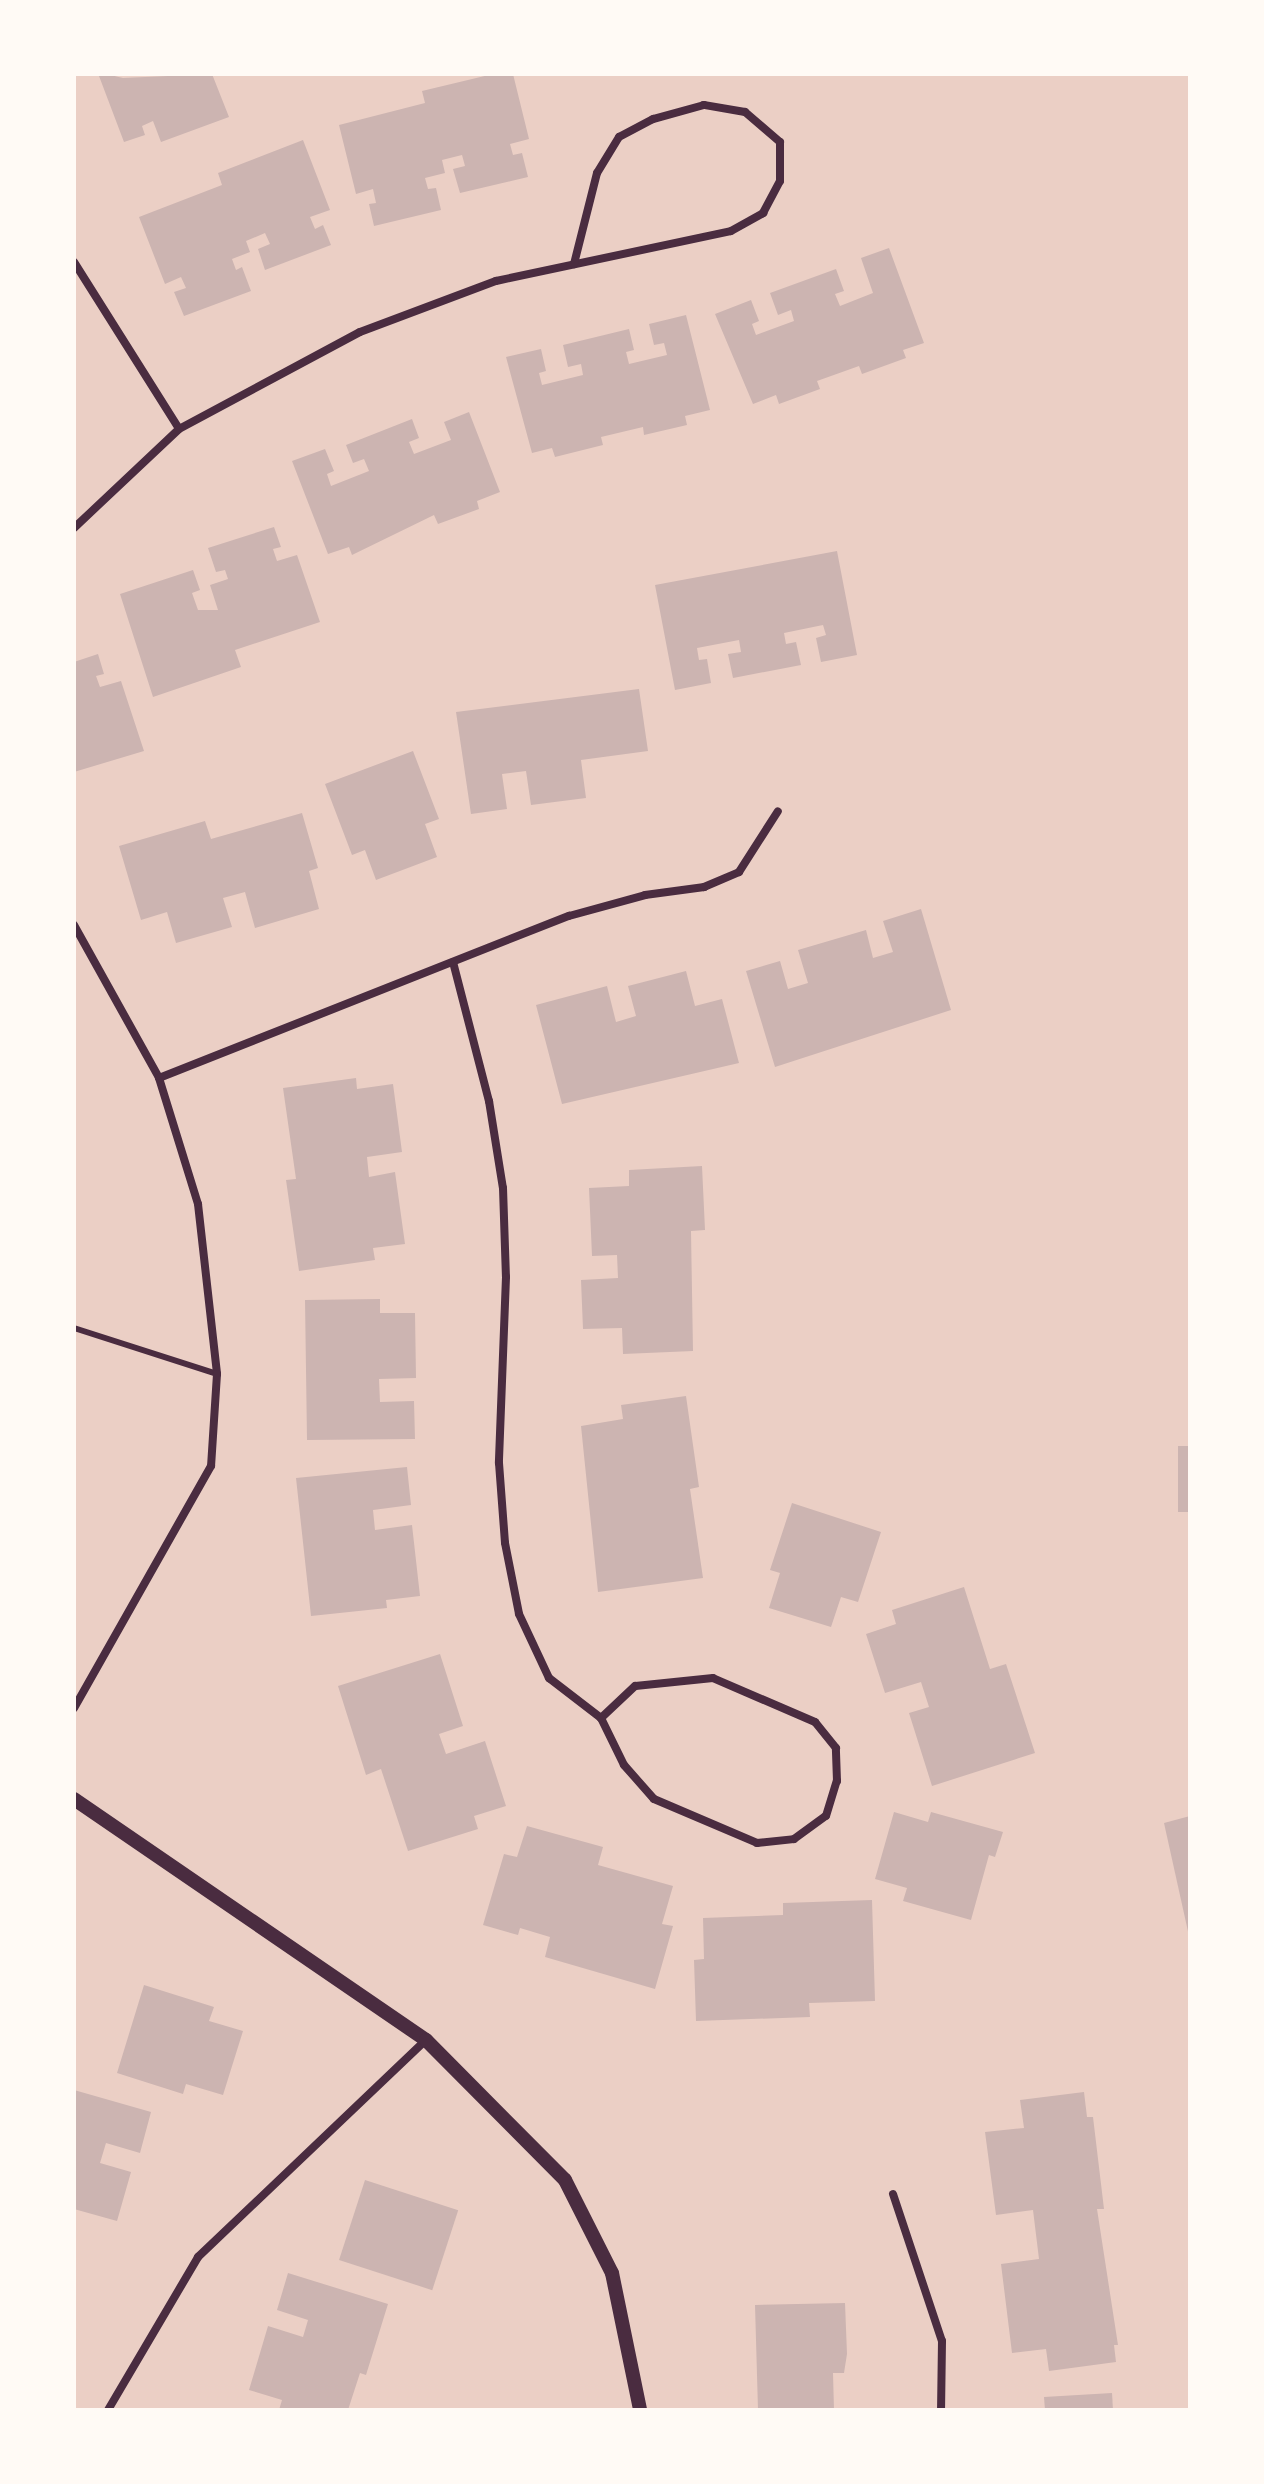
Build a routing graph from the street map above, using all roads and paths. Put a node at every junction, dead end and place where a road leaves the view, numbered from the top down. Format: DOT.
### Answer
graph roads {
  1 [pos="74,262"];
  2 [pos="574,264"];
  3 [pos="179,429"];
  4 [pos="74,528"];
  5 [pos="778,811"];
  6 [pos="74,925"];
  7 [pos="453,962"];
  8 [pos="159,1078"];
  9 [pos="74,1328"];
  10 [pos="217,1374"];
  11 [pos="74,1708"];
  12 [pos="601,1718"];
  13 [pos="74,1799"];
  14 [pos="426,2040"];
  15 [pos="893,2194"];
  16 [pos="108,2410"];
  17 [pos="640,2410"];
  18 [pos="941,2410"];
  1 -- 3 [label="street"];
  2 -- 2 [label="street"];
  2 -- 3 [label="street"];
  3 -- 4 [label="street"];
  5 -- 7 [label="street"];
  6 -- 8 [label="street"];
  7 -- 8 [label="street"];
  7 -- 12 [label="street"];
  8 -- 10 [label="street"];
  9 -- 10 [label="lane"];
  10 -- 11 [label="street"];
  12 -- 12 [label="street"];
  13 -- 14 [label="street"];
  14 -- 16 [label="street"];
  14 -- 17 [label="street"];
  15 -- 18 [label="street"];
}
